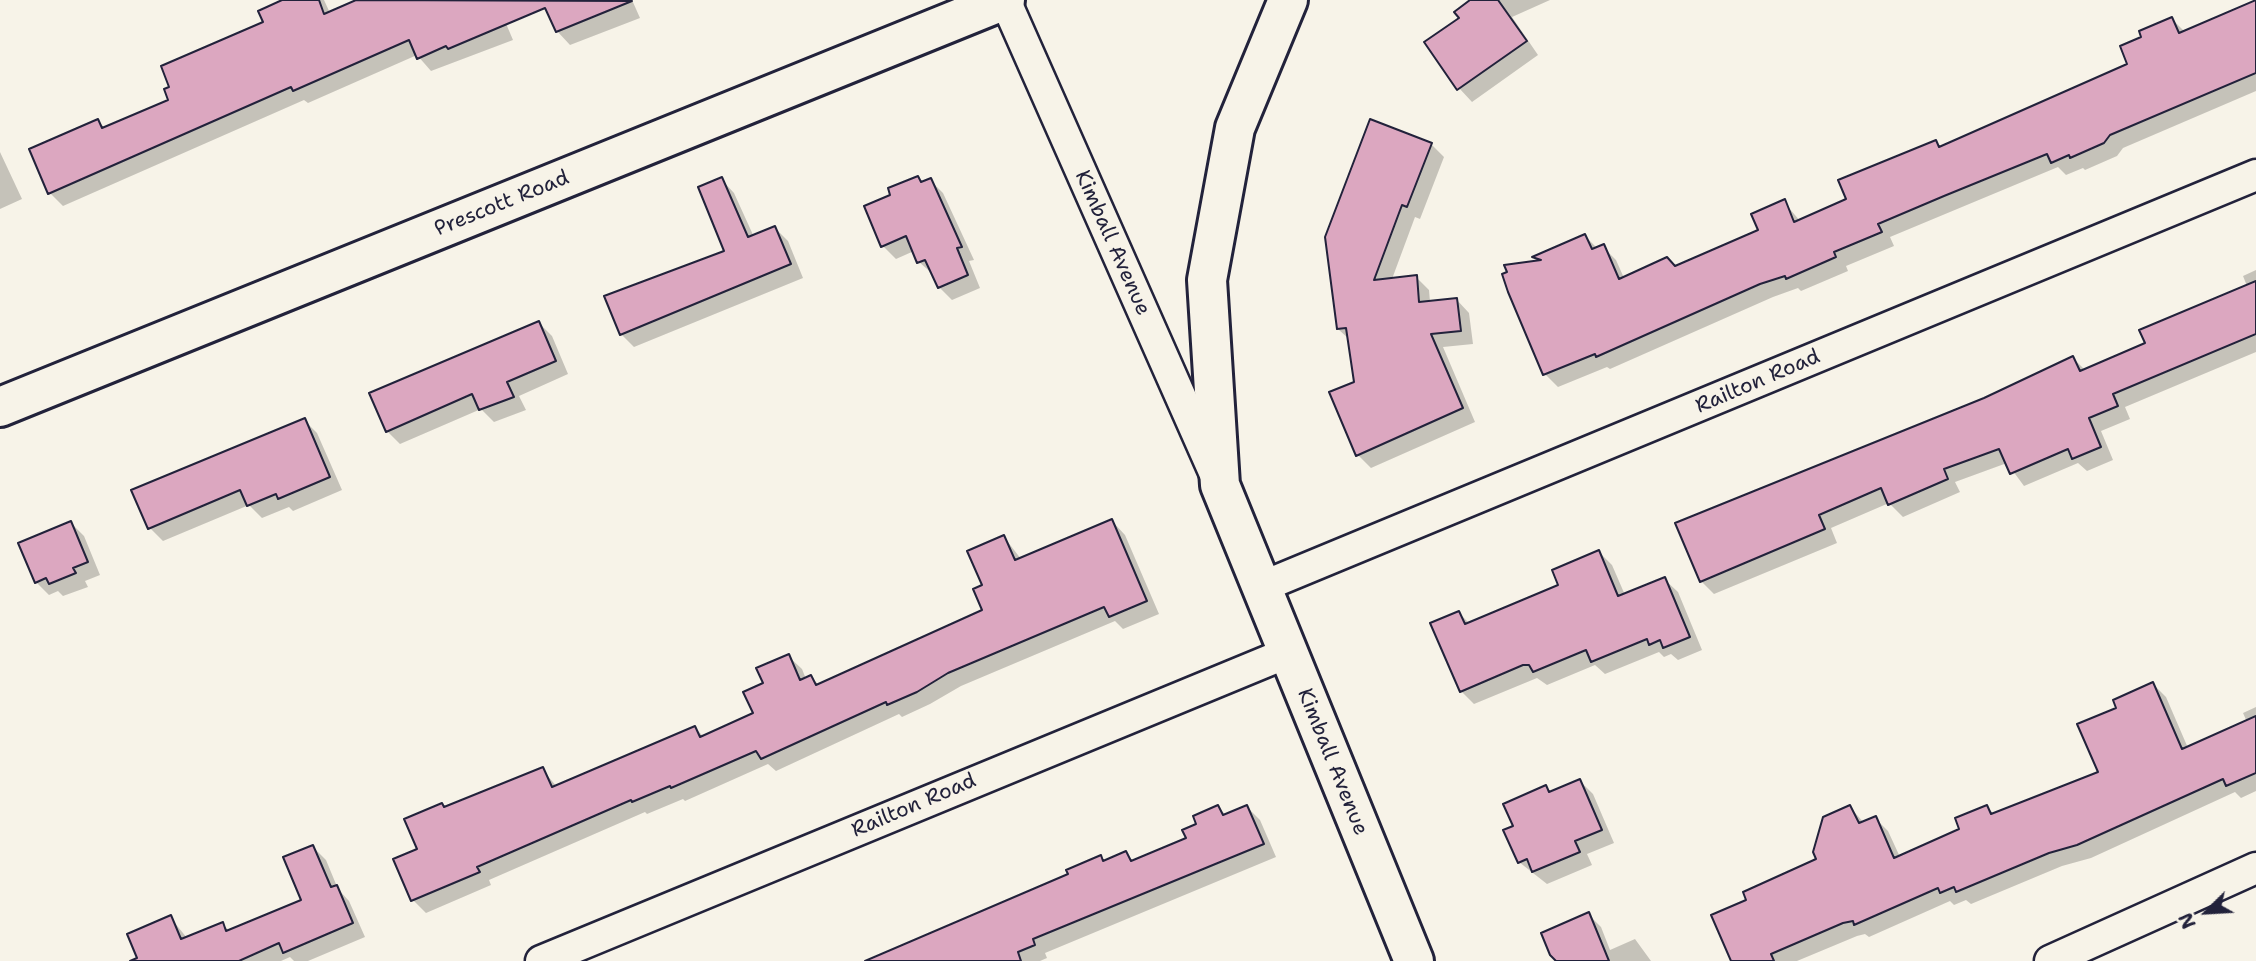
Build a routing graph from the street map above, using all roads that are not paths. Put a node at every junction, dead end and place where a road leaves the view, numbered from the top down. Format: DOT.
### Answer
graph roads {
  1 [pos="1005,0"];
  2 [pos="1288,0"];
  3 [pos="2256,175"];
  4 [pos="0,407"];
  5 [pos="1220,485"];
  6 [pos="1259,588"];
  7 [pos="1287,653"];
  8 [pos="2256,868"];
  9 [pos="541,961"];
  10 [pos="1414,961"];
  11 [pos="2050,961"];
  1 -- 4 [label="main road, Prescott Road"];
  1 -- 5 [label="street, Kimball Avenue"];
  2 -- 5 [label="main road, Kimball Avenue"];
  3 -- 6 [label="street, Railton Road"];
  5 -- 6 [label="main road, Kimball Avenue"];
  6 -- 7 [label="main road, Kimball Avenue"];
  7 -- 9 [label="street, Railton Road"];
  7 -- 10 [label="main road, Kimball Avenue"];
  8 -- 11 [label="street"];
}
